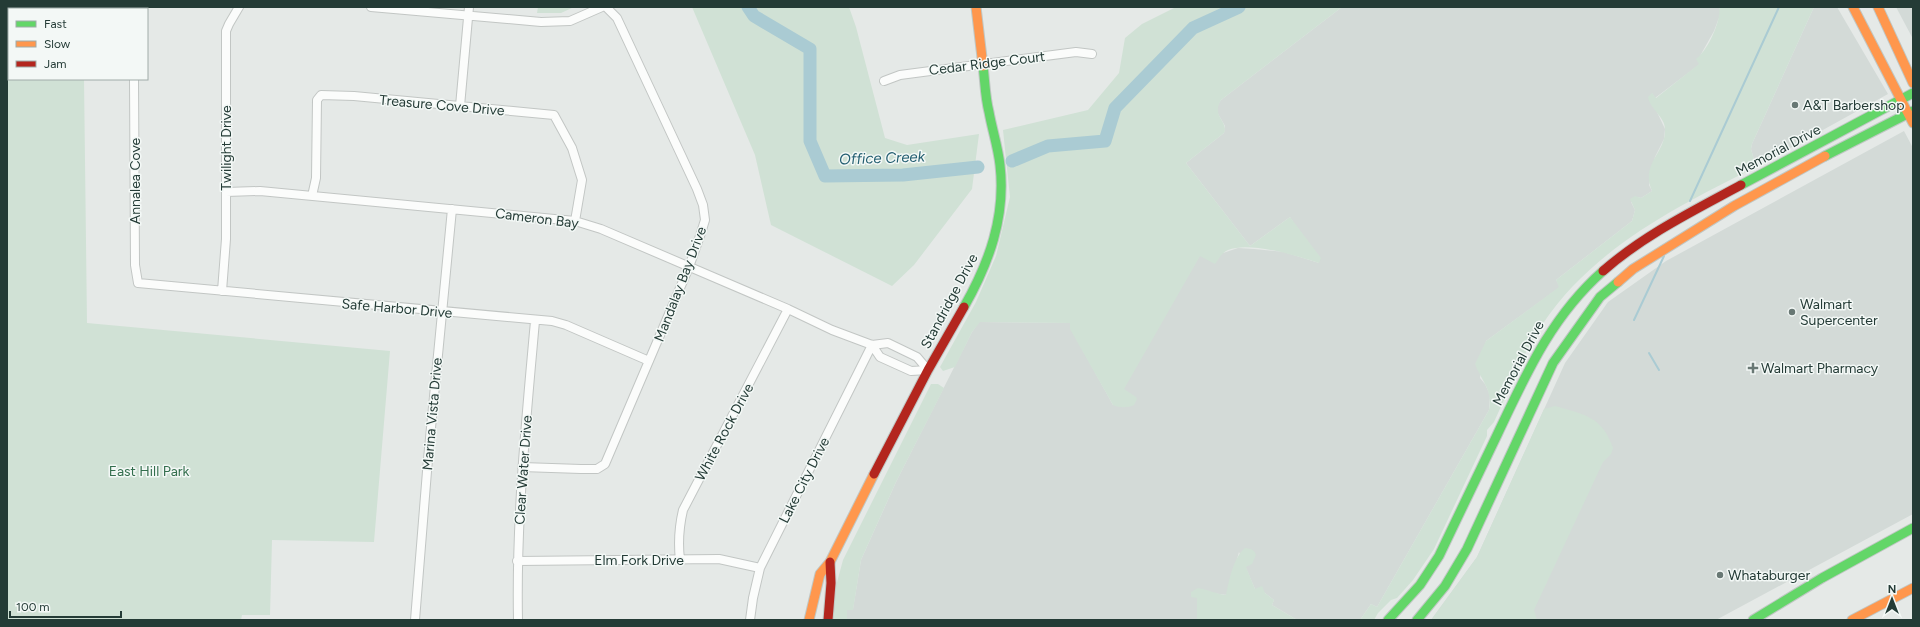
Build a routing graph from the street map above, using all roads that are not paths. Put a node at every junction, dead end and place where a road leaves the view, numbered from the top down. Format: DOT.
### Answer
graph roads {
  1 [pos="240,7"];
  2 [pos="371,7"];
  3 [pos="469,7"];
  4 [pos="606,7"];
  5 [pos="976,7"];
  6 [pos="1853,7"];
  7 [pos="1878,7"];
  8 [pos="468,16"];
  9 [pos="1092,54"];
  10 [pos="982,64"];
  11 [pos="134,80"];
  12 [pos="884,81"];
  13 [pos="1913,83"];
  14 [pos="1913,93"];
  15 [pos="1900,100"];
  16 [pos="460,106"];
  17 [pos="1910,112"];
  18 [pos="1913,123"];
  19 [pos="1767,171"];
  20 [pos="1774,185"];
  21 [pos="226,192"];
  22 [pos="312,196"];
  23 [pos="452,209"];
  24 [pos="575,220"];
  25 [pos="689,267"];
  26 [pos="138,283"];
  27 [pos="222,291"];
  28 [pos="788,309"];
  29 [pos="442,311"];
  30 [pos="535,321"];
  31 [pos="872,345"];
  32 [pos="649,360"];
  33 [pos="928,370"];
  34 [pos="1533,383"];
  35 [pos="522,467"];
  36 [pos="1913,528"];
  37 [pos="680,560"];
  38 [pos="517,561"];
  39 [pos="830,562"];
  40 [pos="760,568"];
  41 [pos="1913,588"];
  42 [pos="415,620"];
  43 [pos="518,620"];
  44 [pos="750,620"];
  45 [pos="809,620"];
  46 [pos="828,620"];
  47 [pos="1388,620"];
  48 [pos="1418,620"];
  49 [pos="1753,620"];
  50 [pos="1852,620"];
  1 -- 21 [label="street, Twilight Drive"];
  2 -- 8 [label="street"];
  3 -- 8 [label="street"];
  4 -- 8 [label="street"];
  4 -- 25 [label="street, Mandalay Bay Drive"];
  5 -- 10 [label="main road, Standridge Drive"];
  6 -- 15 [label="main road"];
  7 -- 13 [label="main road"];
  8 -- 16 [label="street"];
  9 -- 10 [label="street, Cedar Ridge Court"];
  10 -- 12 [label="street, Cedar Ridge Court"];
  10 -- 33 [label="main road, Standridge Drive"];
  11 -- 26 [label="street, Annalea Cove"];
  14 -- 15 [label="main road, Memorial Drive"];
  15 -- 17 [label="main road"];
  15 -- 19 [label="main road, Memorial Drive"];
  16 -- 22 [label="street, Treasure Cove Drive"];
  16 -- 24 [label="street, Treasure Cove Drive"];
  17 -- 18 [label="main road"];
  17 -- 20 [label="main road, Memorial Drive"];
  19 -- 20 [label="main road"];
  19 -- 34 [label="main road, Memorial Drive"];
  20 -- 34 [label="main road, Memorial Drive"];
  21 -- 22 [label="street, Cameron Bay"];
  21 -- 27 [label="street, Twilight Drive"];
  22 -- 23 [label="street, Cameron Bay"];
  23 -- 24 [label="street, Cameron Bay"];
  23 -- 29 [label="street, Marina Vista Drive"];
  24 -- 25 [label="street, Cameron Bay"];
  25 -- 28 [label="street, Cameron Bay"];
  25 -- 32 [label="street, Mandalay Bay Drive"];
  26 -- 27 [label="street, Safe Harbor Drive"];
  27 -- 29 [label="street, Safe Harbor Drive"];
  28 -- 31 [label="street, Cameron Bay"];
  28 -- 37 [label="street, White Rock Drive"];
  29 -- 30 [label="street, Safe Harbor Drive"];
  29 -- 42 [label="street, Marina Vista Drive"];
  30 -- 32 [label="street, Safe Harbor Drive"];
  30 -- 35 [label="street, Clear Water Drive"];
  31 -- 33 [label="street, Cameron Bay"];
  31 -- 33 [label="street, Cameron Bay"];
  31 -- 40 [label="street, Lake City Drive"];
  32 -- 35 [label="street, Mandalay Bay Drive"];
  33 -- 39 [label="main road, Standridge Drive"];
  34 -- 47 [label="main road, Memorial Drive"];
  34 -- 48 [label="main road, Memorial Drive"];
  35 -- 38 [label="street, Clear Water Drive"];
  36 -- 49 [label="main road"];
  37 -- 38 [label="street, Elm Fork Drive"];
  37 -- 40 [label="street, Elm Fork Drive"];
  38 -- 43 [label="street, Clear Water Drive"];
  39 -- 45 [label="main road, Standridge Drive"];
  39 -- 46 [label="main road, Standridge Drive"];
  40 -- 44 [label="street, Lake City Drive"];
  41 -- 50 [label="main road"];
}
